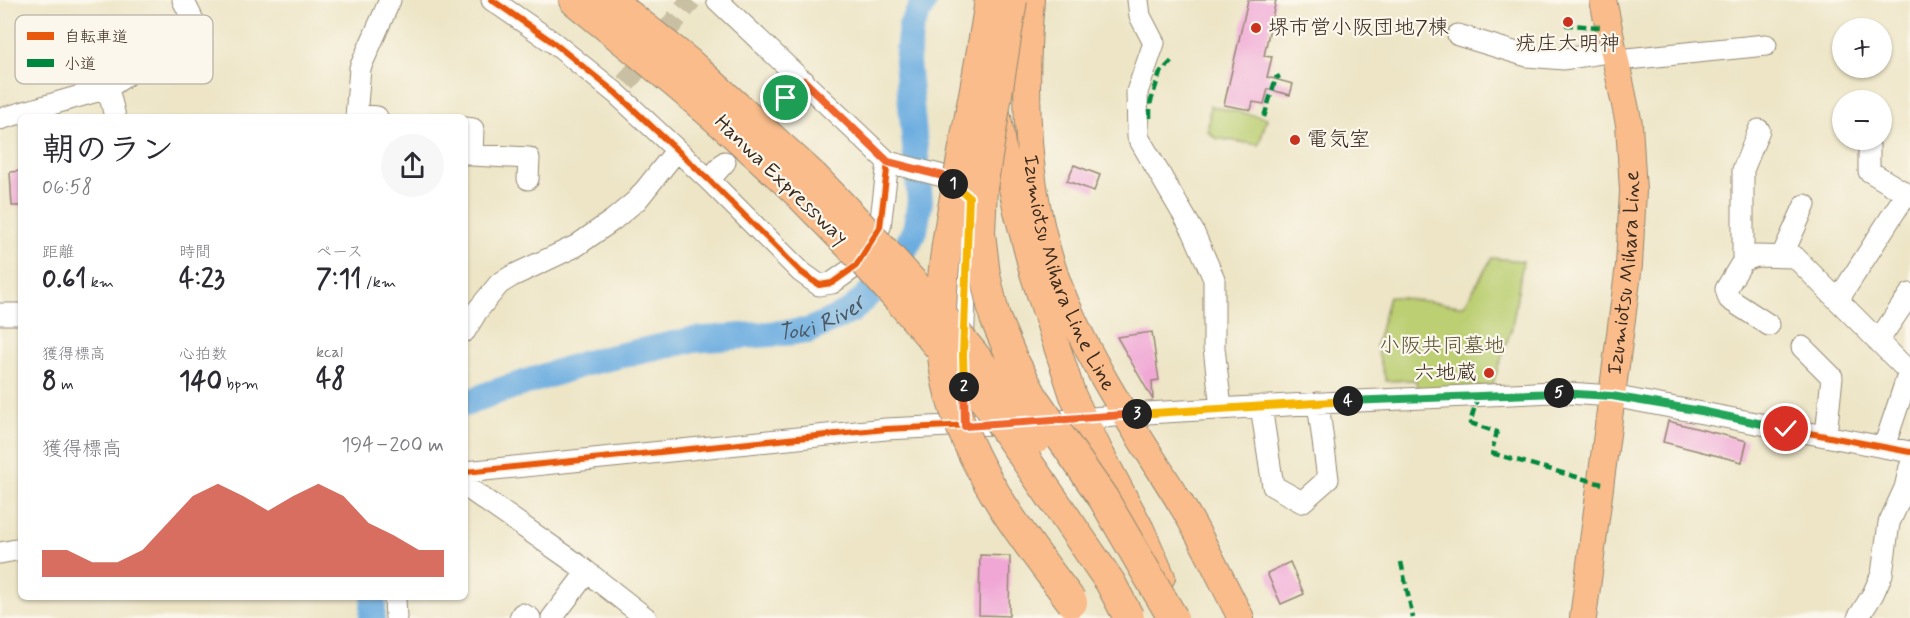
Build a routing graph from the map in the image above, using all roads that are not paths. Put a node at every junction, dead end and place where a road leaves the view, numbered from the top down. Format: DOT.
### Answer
graph roads {
  1 [pos="183,0"];
  2 [pos="390,0"];
  3 [pos="492,0"];
  4 [pos="574,0"];
  5 [pos="610,0"];
  6 [pos="717,0"];
  7 [pos="983,0"];
  8 [pos="990,0"];
  9 [pos="1012,0"];
  10 [pos="1031,0"];
  11 [pos="1138,0"];
  12 [pos="1603,0"];
  13 [pos="190,15"];
  14 [pos="1458,34"];
  15 [pos="1766,45"];
  16 [pos="1616,56"];
  17 [pos="804,81"];
  18 [pos="114,84"];
  19 [pos="108,88"];
  20 [pos="786,98"];
  21 [pos="114,114"];
  22 [pos="363,114"];
  23 [pos="0,119"];
  24 [pos="468,128"];
  25 [pos="1759,130"];
  26 [pos="677,150"];
  27 [pos="1869,150"];
  28 [pos="725,162"];
  29 [pos="888,162"];
  30 [pos="528,179"];
  31 [pos="709,180"];
  32 [pos="805,184"];
  33 [pos="1908,195"];
  34 [pos="1805,206"];
  35 [pos="1782,256"];
  36 [pos="1743,261"];
  37 [pos="1910,294"];
  38 [pos="1838,300"];
  39 [pos="0,314"];
  40 [pos="18,314"];
  41 [pos="1769,325"];
  42 [pos="468,326"];
  43 [pos="1878,341"];
  44 [pos="1802,347"];
  45 [pos="1612,396"];
  46 [pos="1318,403"];
  47 [pos="1261,406"];
  48 [pos="1221,408"];
  49 [pos="1125,415"];
  50 [pos="1083,419"];
  51 [pos="965,426"];
  52 [pos="1826,435"];
  53 [pos="1884,447"];
  54 [pos="1910,452"];
  55 [pos="1910,467"];
  56 [pos="468,472"];
  57 [pos="468,488"];
  58 [pos="18,550"];
  59 [pos="0,553"];
  60 [pos="587,572"];
  61 [pos="395,600"];
  62 [pos="396,618"];
  63 [pos="520,618"];
  64 [pos="530,618"];
  65 [pos="552,618"];
  66 [pos="646,618"];
  67 [pos="1083,618"];
  68 [pos="1129,618"];
  69 [pos="1155,618"];
  70 [pos="1173,618"];
  71 [pos="1182,618"];
  72 [pos="1241,618"];
  73 [pos="1582,618"];
  74 [pos="1858,618"];
  1 -- 13 [label="street"];
  2 -- 22 [label="street"];
  3 -- 26 [label="street"];
  4 -- 32 [label="highway, Hanwa Expressway"];
  5 -- 32 [label="highway, Hanwa Expressway"];
  6 -- 17 [label="street"];
  7 -- 50 [label="main road, Izumiotsu Mihara Line Line"];
  8 -- 67 [label="highway, bridge"];
  9 -- 70 [label="highway, bridge"];
  10 -- 49 [label="main road, Izumiotsu Mihara Line Line"];
  11 -- 48 [label="street"];
  12 -- 16 [label="main road, Izumiotsu Mihara Line"];
  14 -- 16 [label="street"];
  15 -- 16 [label="street"];
  16 -- 45 [label="main road, Izumiotsu Mihara Line"];
  17 -- 20 [label="street"];
  17 -- 29 [label="street"];
  18 -- 19 [label="street"];
  19 -- 21 [label="street"];
  19 -- 23 [label="street"];
  24 -- 30 [label="street"];
  25 -- 36 [label="street"];
  26 -- 31 [label="street"];
  26 -- 42 [label="street"];
  27 -- 33 [label="street"];
  28 -- 31 [label="street"];
  29 -- 31 [label="street"];
  29 -- 51 [label="street"];
  32 -- 68 [label="highway, Hanwa Expressway, bridge"];
  32 -- 69 [label="highway, Hanwa Expressway, bridge"];
  33 -- 38 [label="street"];
  34 -- 35 [label="street"];
  35 -- 36 [label="street"];
  35 -- 38 [label="street"];
  36 -- 41 [label="street"];
  37 -- 43 [label="street"];
  38 -- 43 [label="street"];
  39 -- 40 [label="street"];
  43 -- 53 [label="street"];
  44 -- 52 [label="street"];
  45 -- 46 [label="street"];
  45 -- 52 [label="street"];
  45 -- 73 [label="main road, Izumiotsu Mihara Line"];
  46 -- 47 [label="street"];
  46 -- 47 [label="street"];
  47 -- 48 [label="street"];
  48 -- 49 [label="street"];
  49 -- 50 [label="street"];
  49 -- 72 [label="main road, Izumiotsu Mihara Line Line"];
  50 -- 51 [label="street"];
  50 -- 71 [label="main road, Izumiotsu Mihara Line Line"];
  51 -- 56 [label="street"];
  52 -- 53 [label="street"];
  53 -- 54 [label="street"];
  55 -- 74 [label="street"];
  57 -- 60 [label="street"];
  58 -- 59 [label="street"];
  60 -- 65 [label="street"];
  60 -- 66 [label="street"];
  61 -- 62 [label="street"];
  63 -- 64 [label="street"];
}
